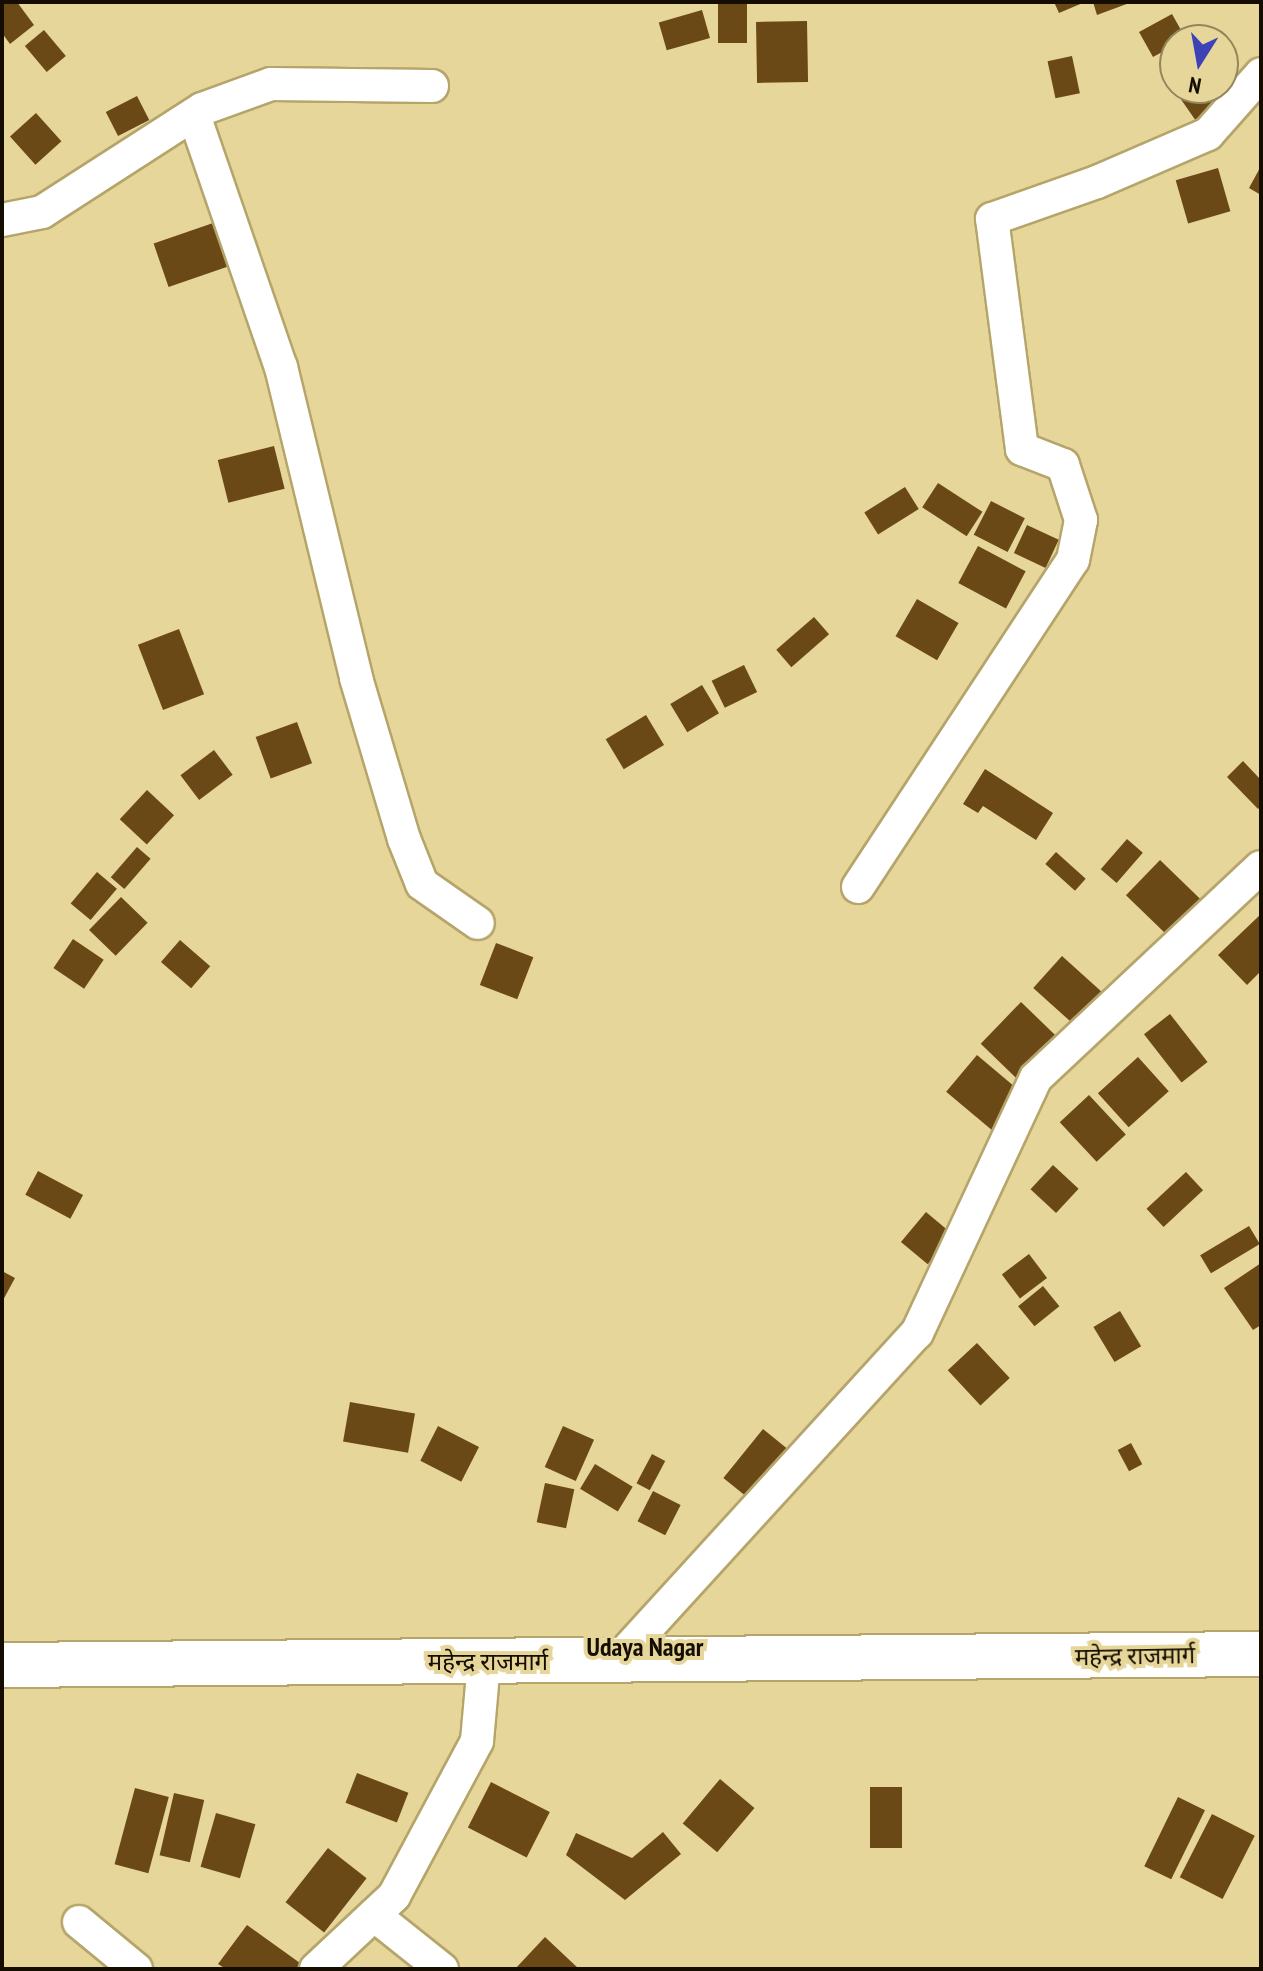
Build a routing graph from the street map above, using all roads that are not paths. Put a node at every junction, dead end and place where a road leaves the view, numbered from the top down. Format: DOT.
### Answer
graph roads {
  1 [pos="1261,74"];
  2 [pos="432,86"];
  3 [pos="194,115"];
  4 [pos="2,220"];
  5 [pos="1261,867"];
  6 [pos="858,887"];
  7 [pos="478,923"];
  8 [pos="1261,1654"];
  9 [pos="617,1661"];
  10 [pos="484,1662"];
  11 [pos="2,1665"];
  12 [pos="374,1915"];
  13 [pos="79,1922"];
  14 [pos="136,1969"];
  15 [pos="316,1969"];
  16 [pos="442,1969"];
  1 -- 6 [label="street"];
  2 -- 3 [label="street"];
  3 -- 4 [label="street"];
  3 -- 7 [label="street"];
  5 -- 9 [label="street"];
  8 -- 9 [label="highway, महेन्द्र राजमार्ग"];
  9 -- 10 [label="highway, महेन्द्र राजमार्ग"];
  10 -- 11 [label="highway, महेन्द्र राजमार्ग"];
  10 -- 12 [label="street"];
  12 -- 15 [label="street"];
  12 -- 16 [label="street"];
  13 -- 14 [label="street"];
}
